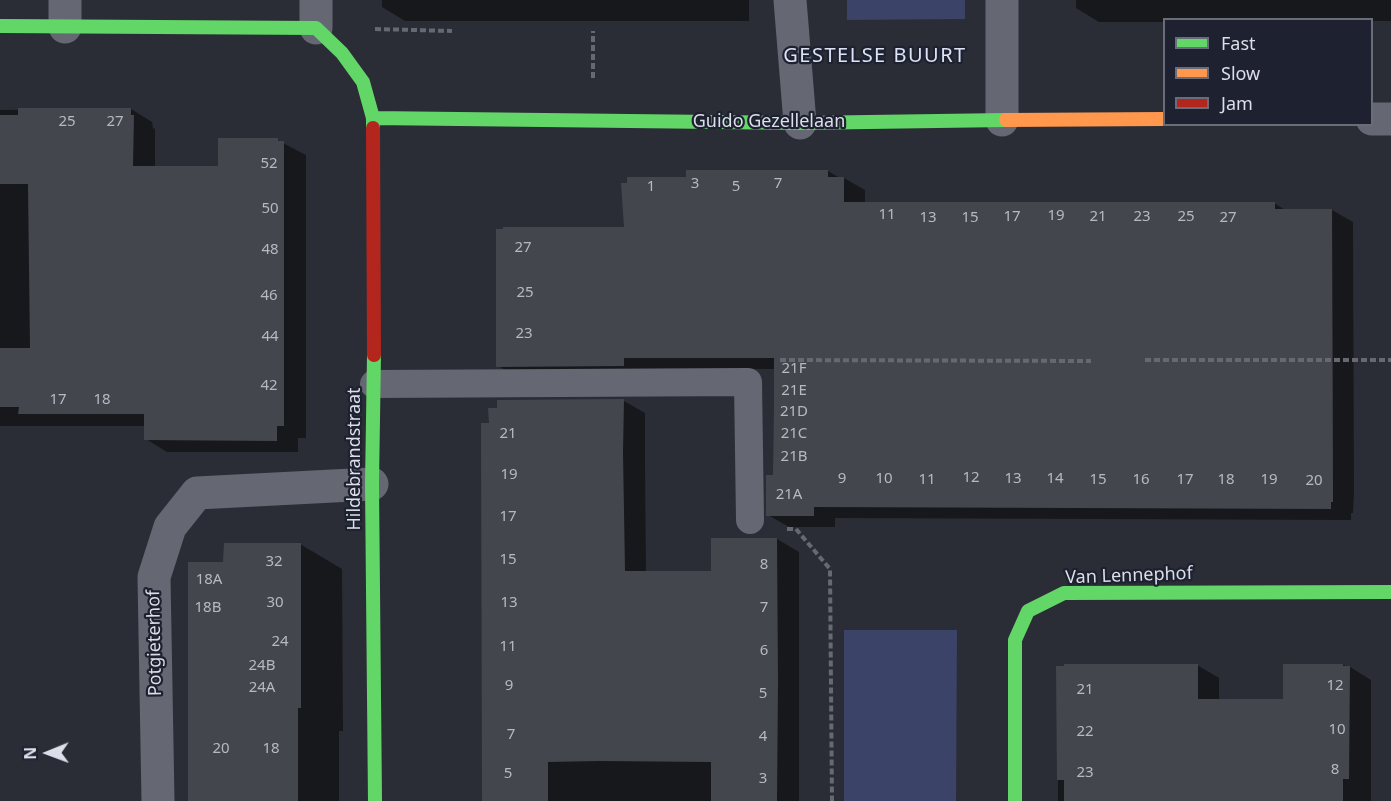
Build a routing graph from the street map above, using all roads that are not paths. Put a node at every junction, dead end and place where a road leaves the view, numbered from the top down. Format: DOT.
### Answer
graph roads {
  1 [pos="790,0"];
  2 [pos="1002,0"];
  3 [pos="65,13"];
  4 [pos="316,14"];
  5 [pos="0,26"];
  6 [pos="373,118"];
  7 [pos="1163,119"];
  8 [pos="1373,119"];
  9 [pos="1391,119"];
  10 [pos="1002,120"];
  11 [pos="800,123"];
  12 [pos="374,384"];
  13 [pos="372,484"];
  14 [pos="750,520"];
  15 [pos="1391,592"];
  16 [pos="158,801"];
  17 [pos="375,801"];
  18 [pos="1016,801"];
  1 -- 11 [label="street"];
  2 -- 10 [label="street"];
  3 -- 4 [label="street"];
  3 -- 5 [label="street"];
  4 -- 6 [label="street, Hildebrandstraat"];
  6 -- 11 [label="street, Guido Gezellelaan"];
  6 -- 12 [label="street, Hildebrandstraat"];
  7 -- 10 [label="street, Guido Gezellelaan"];
  8 -- 9 [label="street"];
  10 -- 11 [label="street, Guido Gezellelaan"];
  12 -- 13 [label="street, Hildebrandstraat"];
  12 -- 14 [label="lane"];
  13 -- 16 [label="street, Potgieterhof"];
  13 -- 17 [label="street, Hildebrandstraat"];
  15 -- 18 [label="street, Van Lennephof"];
}
